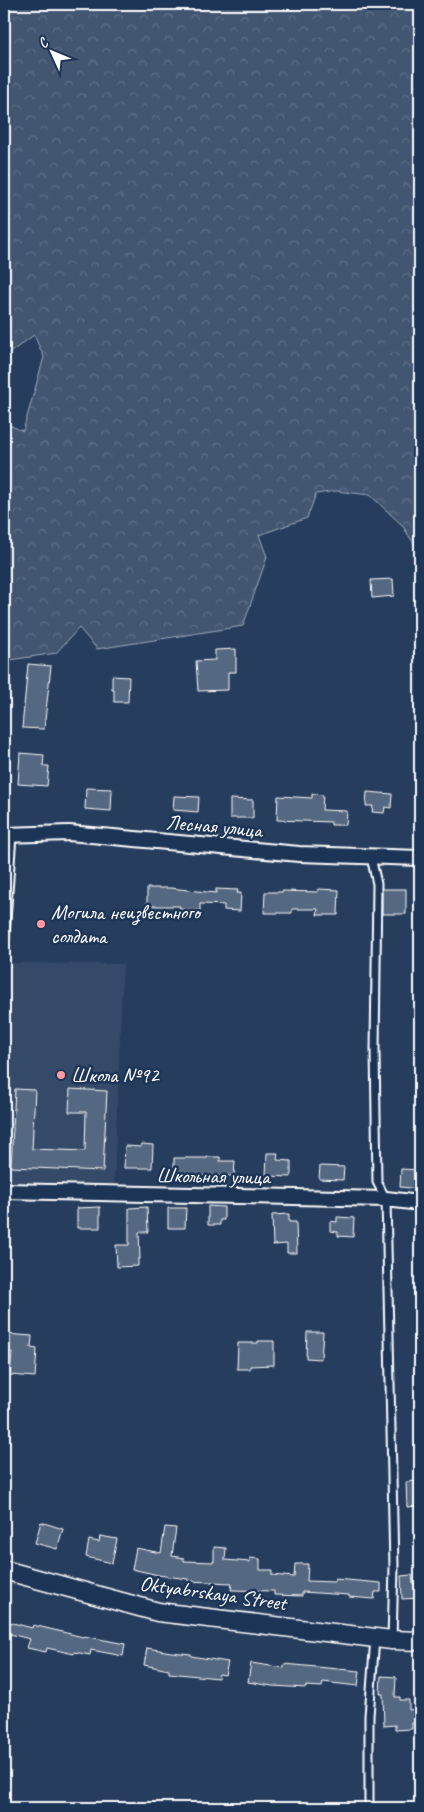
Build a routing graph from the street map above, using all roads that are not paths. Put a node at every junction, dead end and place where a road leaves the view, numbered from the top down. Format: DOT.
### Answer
graph roads {
  1 [pos="8,835"];
  2 [pos="371,857"];
  3 [pos="420,858"];
  4 [pos="4,950"];
  5 [pos="4,1191"];
  6 [pos="386,1199"];
  7 [pos="420,1203"];
  8 [pos="4,1570"];
  9 [pos="384,1638"];
  10 [pos="420,1640"];
  11 [pos="369,1808"];
  1 -- 2 [label="street, Лесная улица"];
  1 -- 4 [label="lane"];
  2 -- 3 [label="street, Лесная улица"];
  2 -- 6 [label="lane"];
  5 -- 6 [label="street, Школьная улица"];
  6 -- 7 [label="street, Школьная улица"];
  6 -- 9 [label="lane"];
  8 -- 9 [label="street, Oktyabrskaya Street"];
  9 -- 10 [label="street, Oktyabrskaya Street"];
  9 -- 11 [label="lane"];
}
